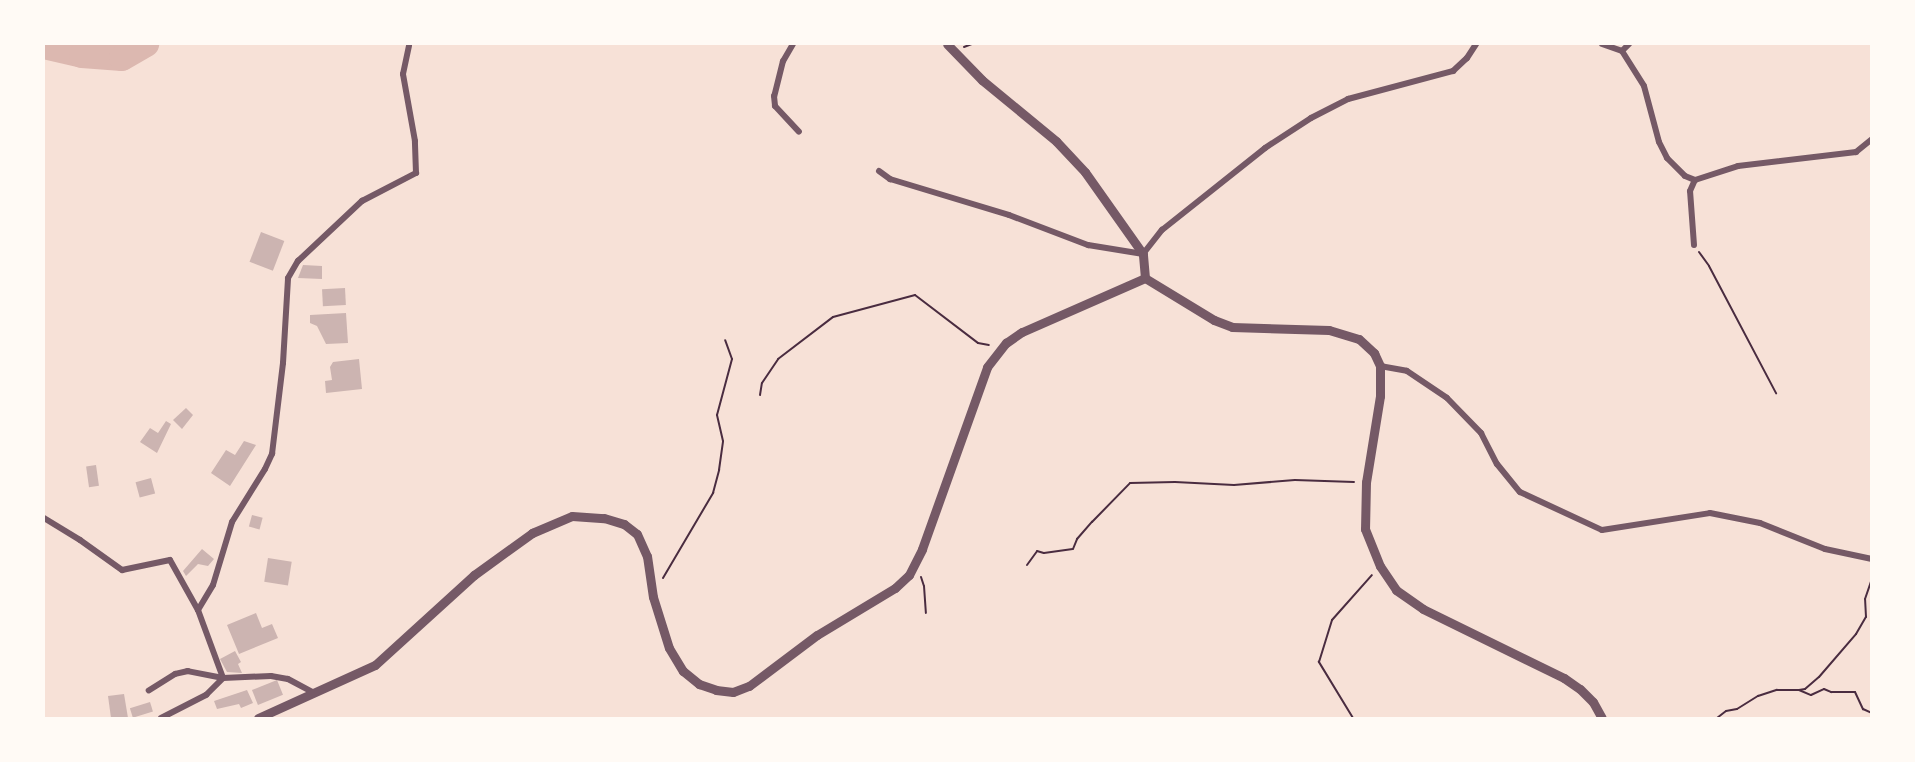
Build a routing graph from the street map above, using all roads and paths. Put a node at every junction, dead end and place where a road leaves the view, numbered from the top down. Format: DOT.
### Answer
graph roads {
  1 [pos="793,44"];
  2 [pos="947,44"];
  3 [pos="1476,44"];
  4 [pos="1602,44"];
  5 [pos="1629,44"];
  6 [pos="409,46"];
  7 [pos="1622,51"];
  8 [pos="798,132"];
  9 [pos="1872,139"];
  10 [pos="879,171"];
  11 [pos="1695,180"];
  12 [pos="1694,245"];
  13 [pos="1143,254"];
  14 [pos="1145,278"];
  15 [pos="725,340"];
  16 [pos="1000,351"];
  17 [pos="1380,366"];
  18 [pos="1776,393"];
  19 [pos="760,395"];
  20 [pos="1366,482"];
  21 [pos="44,519"];
  22 [pos="1872,559"];
  23 [pos="916,565"];
  24 [pos="1027,566"];
  25 [pos="1380,566"];
  26 [pos="1872,579"];
  27 [pos="653,597"];
  28 [pos="198,610"];
  29 [pos="926,612"];
  30 [pos="223,678"];
  31 [pos="149,690"];
  32 [pos="1799,690"];
  33 [pos="314,693"];
  34 [pos="1872,713"];
  35 [pos="161,718"];
  36 [pos="258,718"];
  37 [pos="1353,718"];
  38 [pos="1602,718"];
  39 [pos="1717,718"];
  1 -- 8 [label="street"];
  2 -- 13 [label="street"];
  3 -- 13 [label="street"];
  4 -- 7 [label="street"];
  5 -- 7 [label="street"];
  6 -- 28 [label="street"];
  7 -- 11 [label="street"];
  9 -- 11 [label="street"];
  10 -- 13 [label="street"];
  11 -- 12 [label="street"];
  12 -- 18 [label="path"];
  13 -- 14 [label="street"];
  14 -- 16 [label="street"];
  14 -- 17 [label="street"];
  15 -- 27 [label="path"];
  16 -- 19 [label="path"];
  16 -- 23 [label="street"];
  17 -- 20 [label="street"];
  17 -- 22 [label="street"];
  20 -- 24 [label="path"];
  20 -- 25 [label="street"];
  21 -- 28 [label="street"];
  23 -- 27 [label="street"];
  23 -- 29 [label="path"];
  25 -- 37 [label="path"];
  25 -- 38 [label="street"];
  26 -- 32 [label="path"];
  27 -- 33 [label="street"];
  28 -- 30 [label="street"];
  30 -- 31 [label="street"];
  30 -- 33 [label="street"];
  30 -- 35 [label="street"];
  32 -- 34 [label="path"];
  32 -- 39 [label="path"];
  33 -- 36 [label="street"];
}
